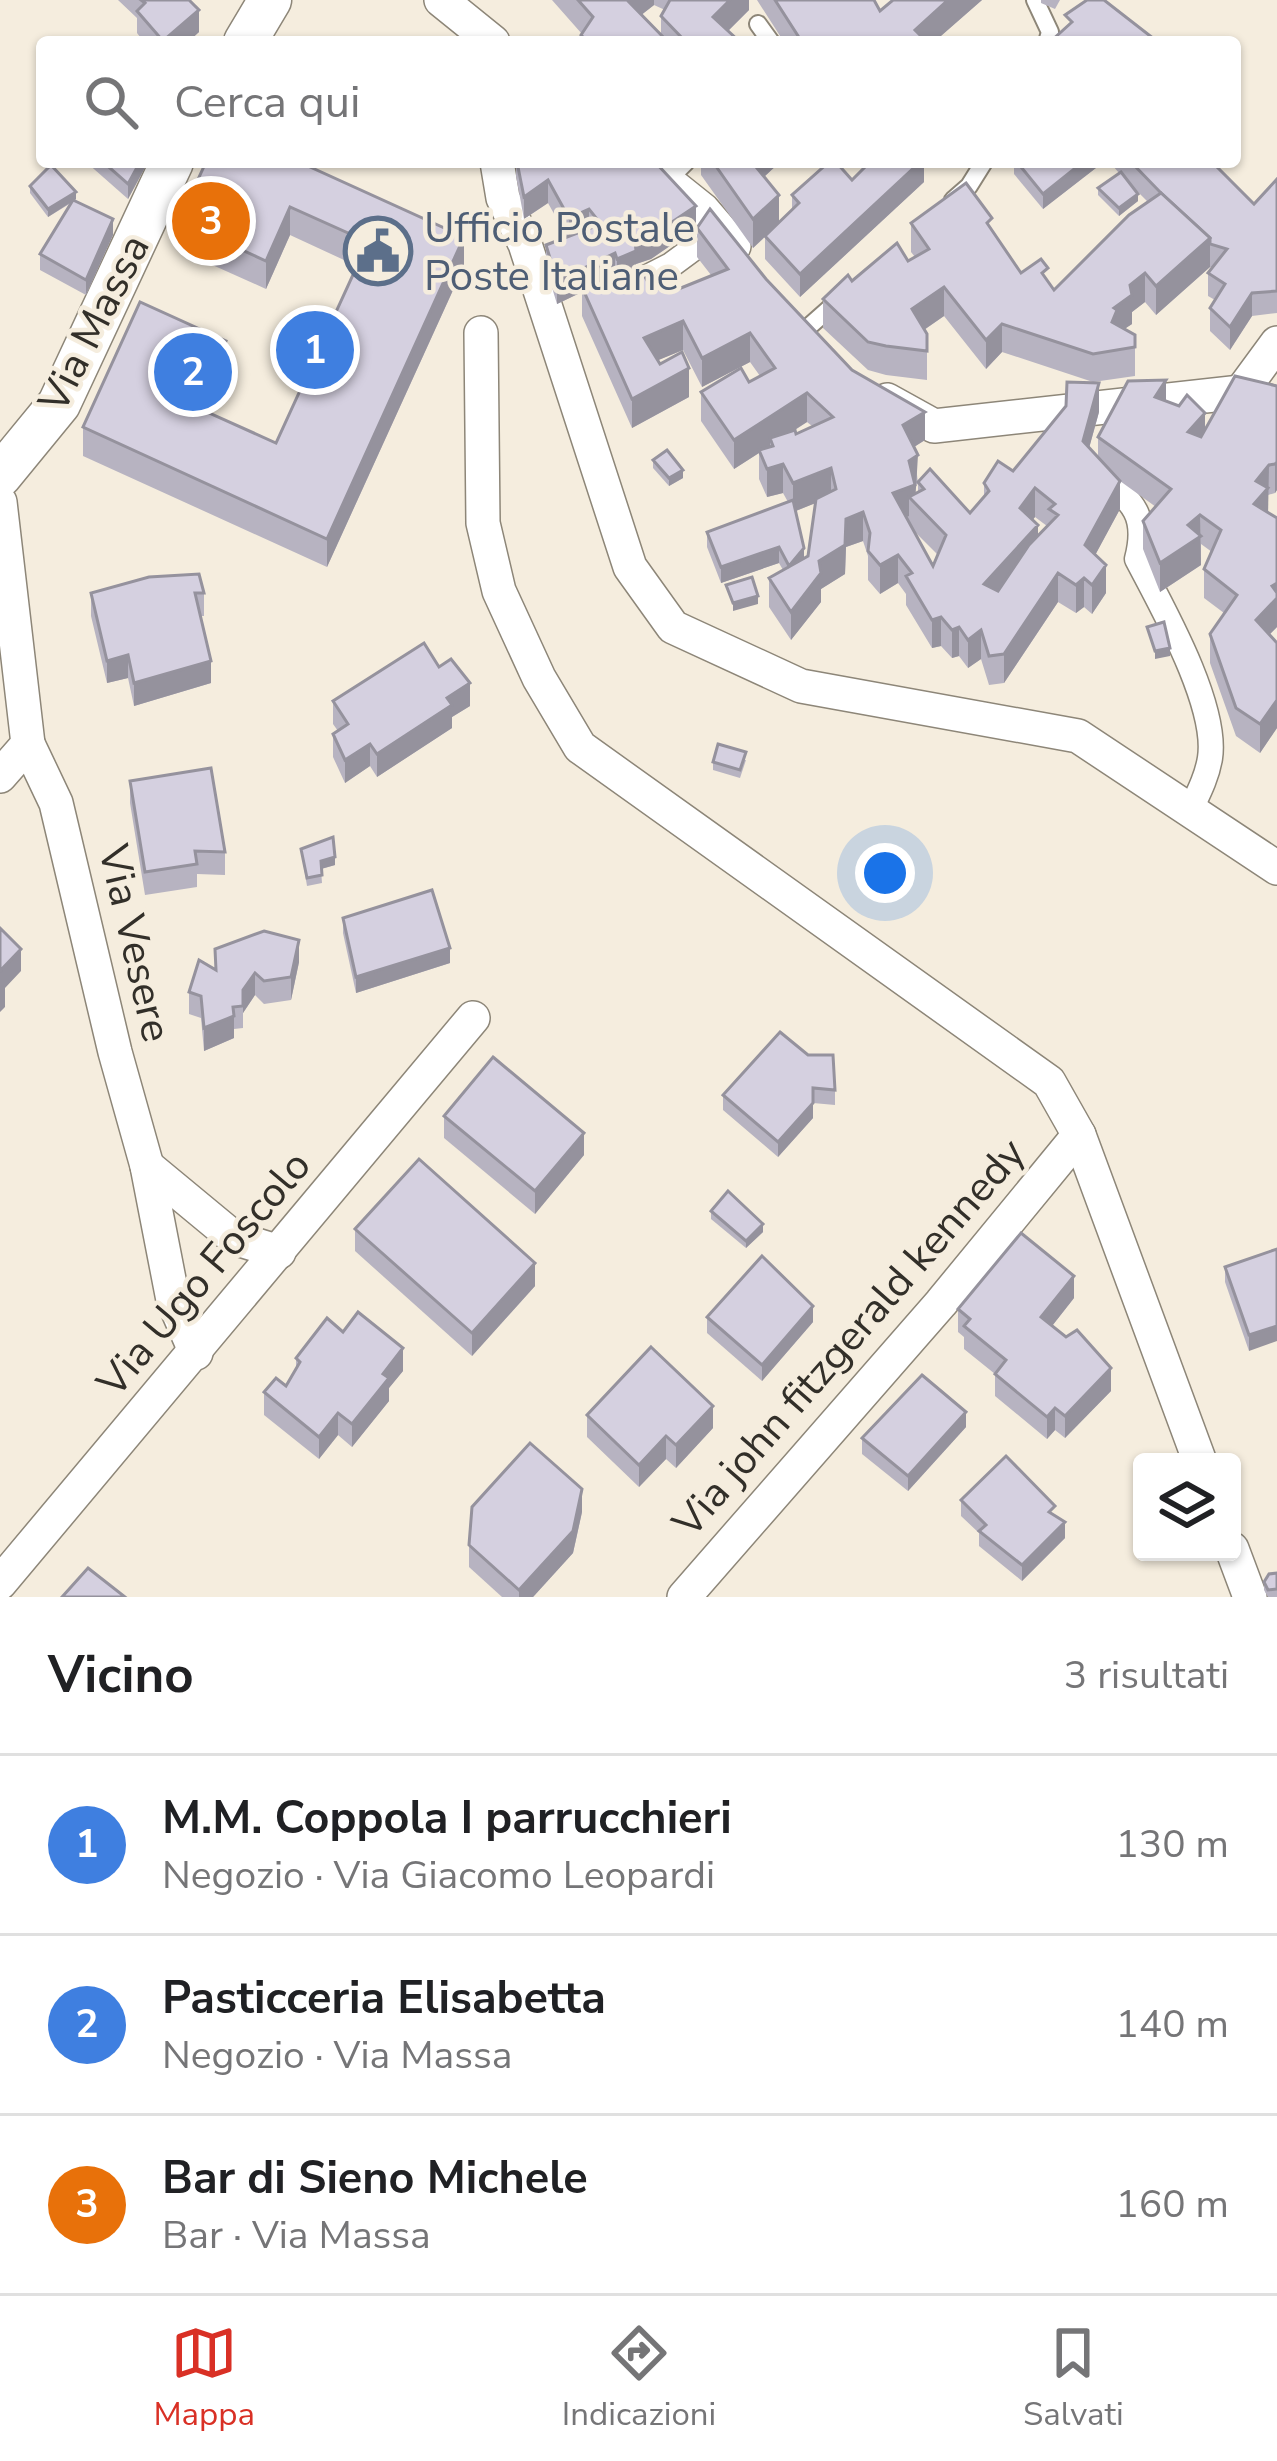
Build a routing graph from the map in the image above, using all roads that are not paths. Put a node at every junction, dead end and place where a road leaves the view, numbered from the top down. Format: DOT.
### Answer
graph roads {
  1 [pos="1035,0"];
  2 [pos="445,4"];
  3 [pos="758,24"];
  4 [pos="461,36"];
  5 [pos="485,36"];
  6 [pos="767,36"];
  7 [pos="1049,36"];
  8 [pos="169,168"];
  9 [pos="498,168"];
  10 [pos="666,168"];
  11 [pos="980,168"];
  12 [pos="936,215"];
  13 [pos="720,230"];
  14 [pos="759,276"];
  15 [pos="854,288"];
  16 [pos="624,289"];
  17 [pos="794,319"];
  18 [pos="481,333"];
  19 [pos="1277,344"];
  20 [pos="826,358"];
  21 [pos="856,382"];
  22 [pos="1241,392"];
  23 [pos="1277,404"];
  24 [pos="1117,406"];
  25 [pos="0,476"];
  26 [pos="0,502"];
  27 [pos="28,744"];
  28 [pos="0,776"];
  29 [pos="1190,811"];
  30 [pos="1277,868"];
  31 [pos="472,1018"];
  32 [pos="1079,1136"];
  33 [pos="147,1166"];
  34 [pos="279,1252"];
  35 [pos="196,1353"];
  36 [pos="1197,1453"];
  37 [pos="1236,1561"];
  38 [pos="0,1583"];
  39 [pos="684,1597"];
  40 [pos="1250,1597"];
  1 -- 7 [label="lane"];
  2 -- 4 [label="street"];
  2 -- 5 [label="street"];
  3 -- 6 [label="lane"];
  8 -- 25 [label="street, Via Massa"];
  9 -- 29 [label="street"];
  10 -- 13 [label="street"];
  11 -- 12 [label="lane"];
  13 -- 14 [label="street"];
  13 -- 16 [label="street"];
  15 -- 17 [label="lane"];
  17 -- 20 [label="street"];
  18 -- 32 [label="street"];
  19 -- 22 [label="street"];
  21 -- 24 [label="street"];
  22 -- 23 [label="street"];
  22 -- 24 [label="street"];
  24 -- 29 [label="street"];
  26 -- 27 [label="street, Via Vesere"];
  27 -- 28 [label="street"];
  27 -- 33 [label="street, Via Vesere"];
  29 -- 30 [label="street"];
  31 -- 34 [label="street, Via Ugo Foscolo"];
  32 -- 36 [label="street"];
  32 -- 39 [label="street, Via john fitzgerald kennedy"];
  33 -- 34 [label="street"];
  33 -- 35 [label="street, Via Vesere"];
  34 -- 35 [label="street, Via Ugo Foscolo"];
  35 -- 38 [label="street, Via Ugo Foscolo"];
  37 -- 40 [label="street"];
}
